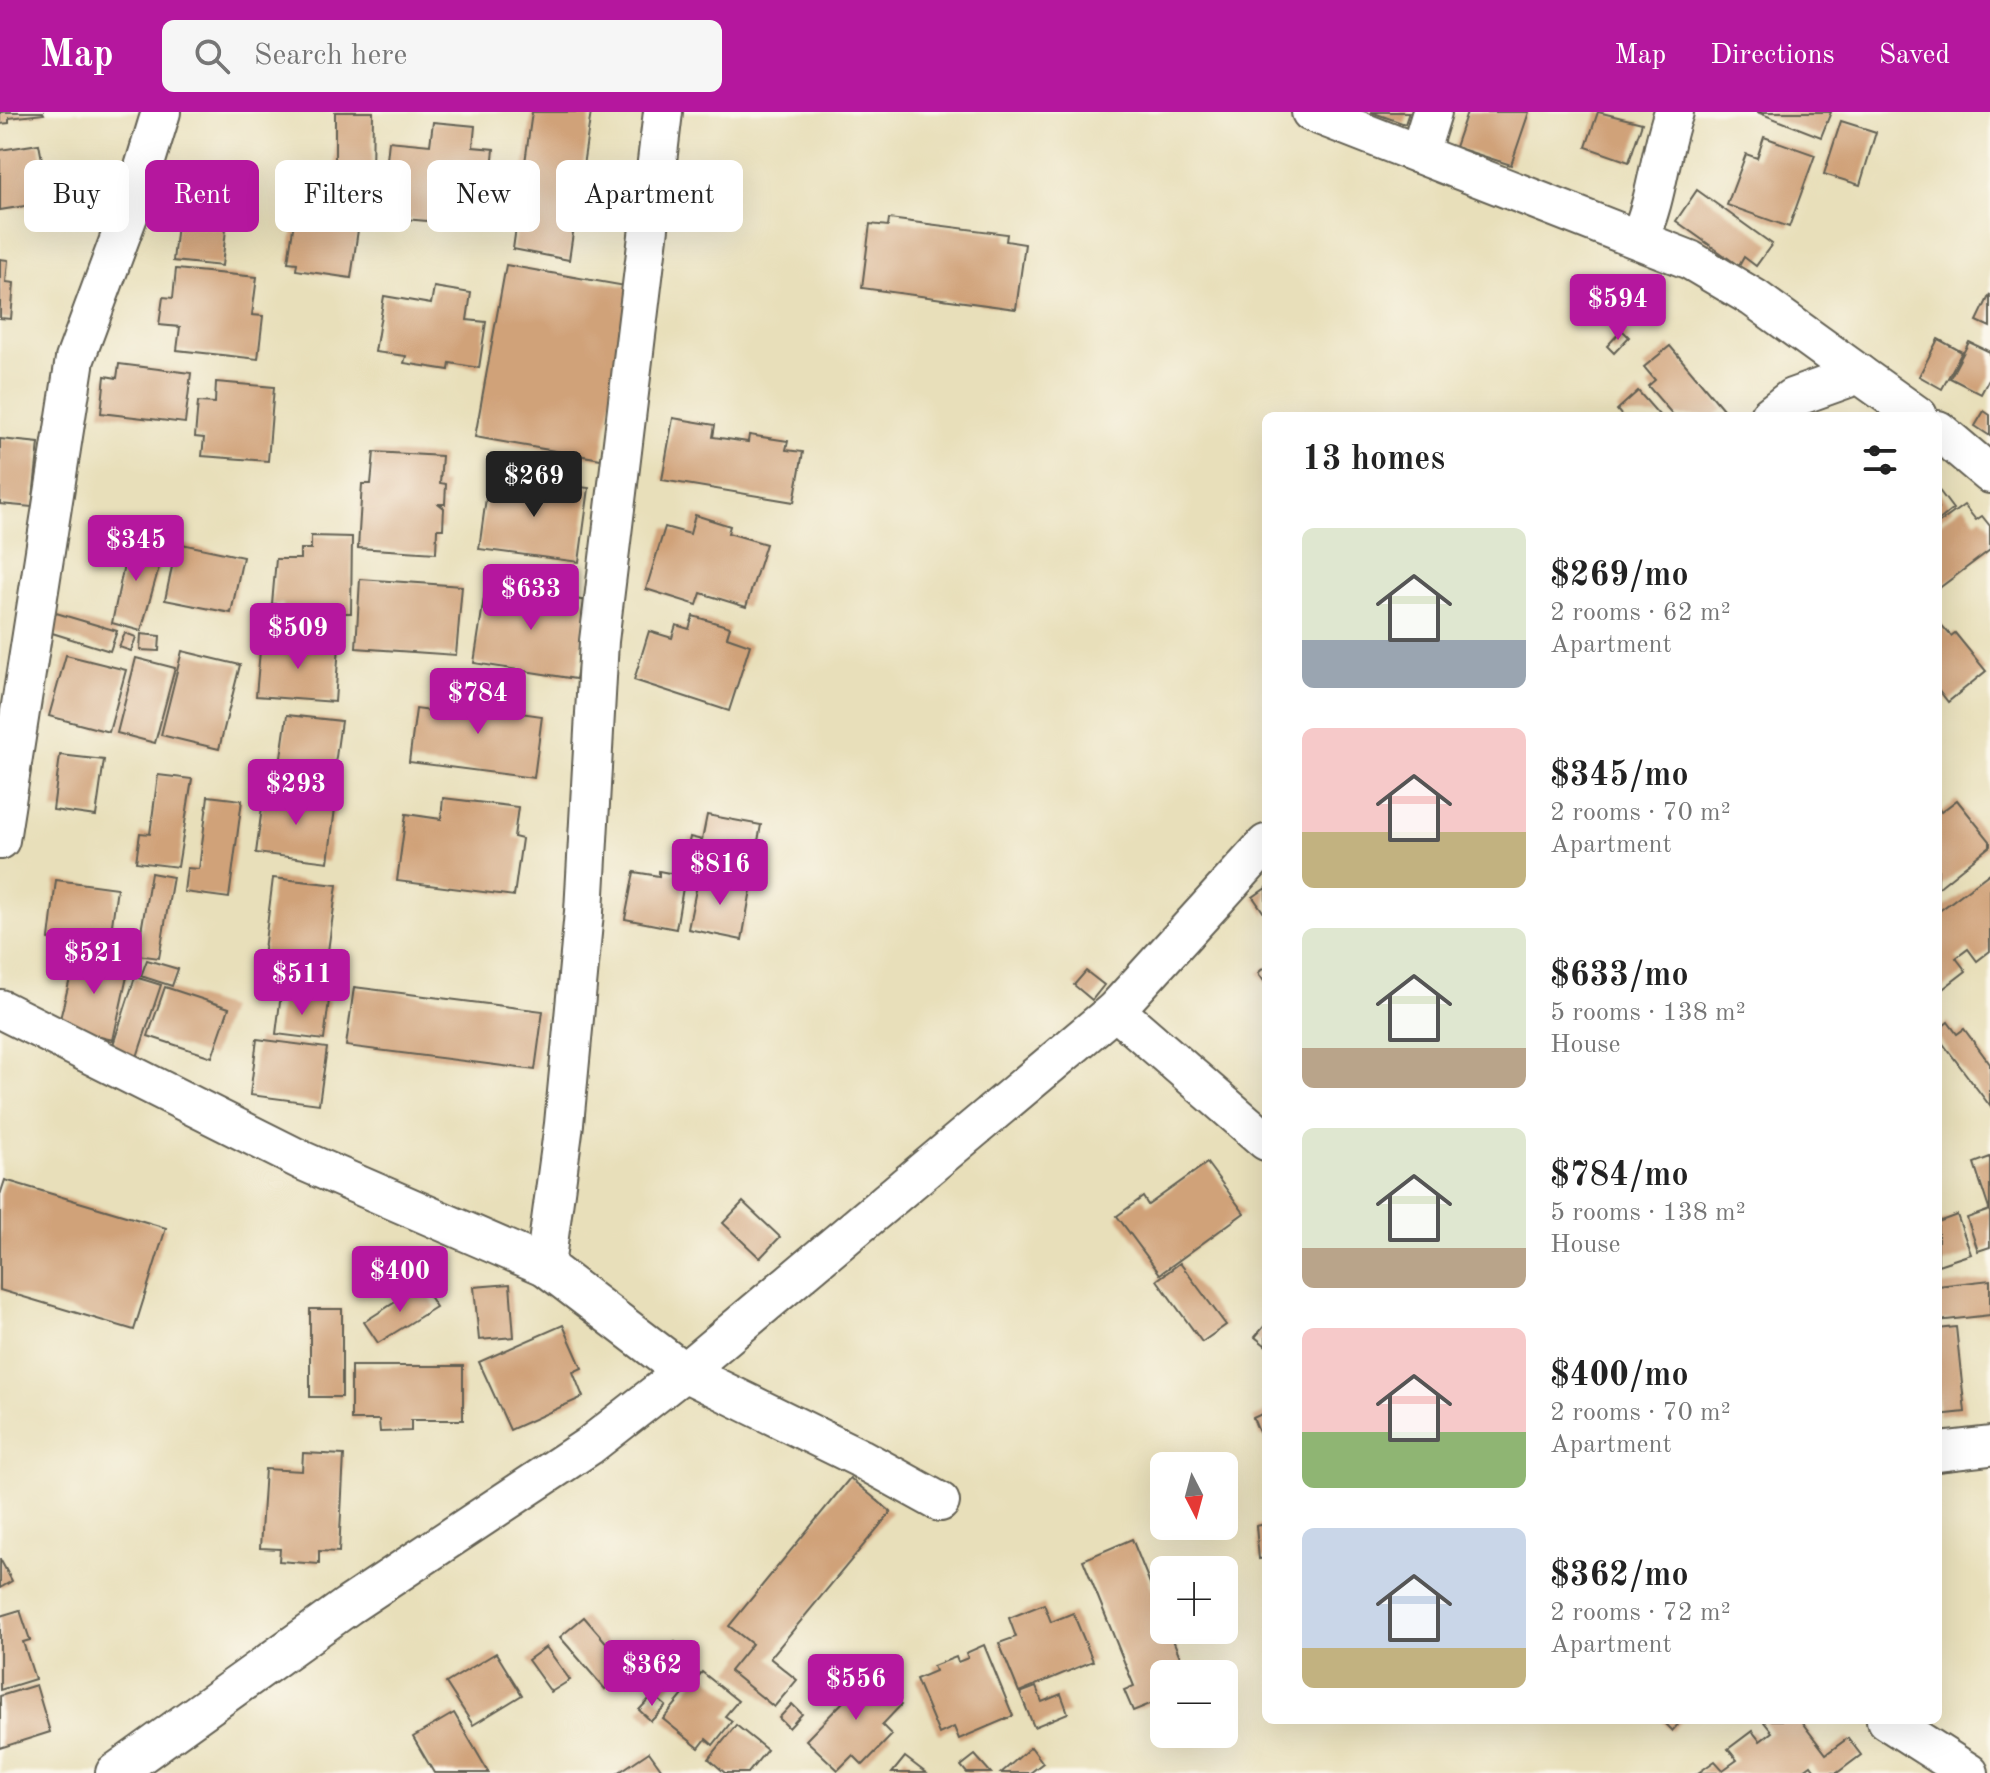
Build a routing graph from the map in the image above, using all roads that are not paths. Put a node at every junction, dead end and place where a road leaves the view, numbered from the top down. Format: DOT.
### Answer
graph roads {
  1 [pos="161,112"];
  2 [pos="663,112"];
  3 [pos="1311,112"];
  4 [pos="1432,112"];
  5 [pos="1674,112"];
  6 [pos="1419,154"];
  7 [pos="1639,238"];
  8 [pos="1859,374"];
  9 [pos="1774,412"];
  10 [pos="1912,412"];
  11 [pos="1942,433"];
  12 [pos="1990,474"];
  13 [pos="0,840"];
  14 [pos="1262,848"];
  15 [pos="0,1009"];
  16 [pos="1115,1010"];
  17 [pos="1262,1138"];
  18 [pos="545,1266"];
  19 [pos="684,1372"];
  20 [pos="1990,1446"];
  21 [pos="1942,1452"];
  22 [pos="940,1502"];
  23 [pos="1892,1724"];
  24 [pos="115,1773"];
  25 [pos="1969,1773"];
  1 -- 13 [label="street"];
  2 -- 18 [label="street"];
  3 -- 6 [label="street"];
  4 -- 6 [label="street"];
  5 -- 7 [label="street"];
  6 -- 7 [label="street"];
  7 -- 8 [label="street"];
  8 -- 9 [label="street"];
  8 -- 10 [label="street"];
  11 -- 12 [label="street"];
  14 -- 16 [label="street"];
  15 -- 18 [label="street"];
  16 -- 17 [label="street"];
  16 -- 19 [label="street"];
  18 -- 19 [label="street"];
  19 -- 22 [label="street"];
  19 -- 24 [label="street"];
  20 -- 21 [label="street"];
  23 -- 25 [label="street"];
}
